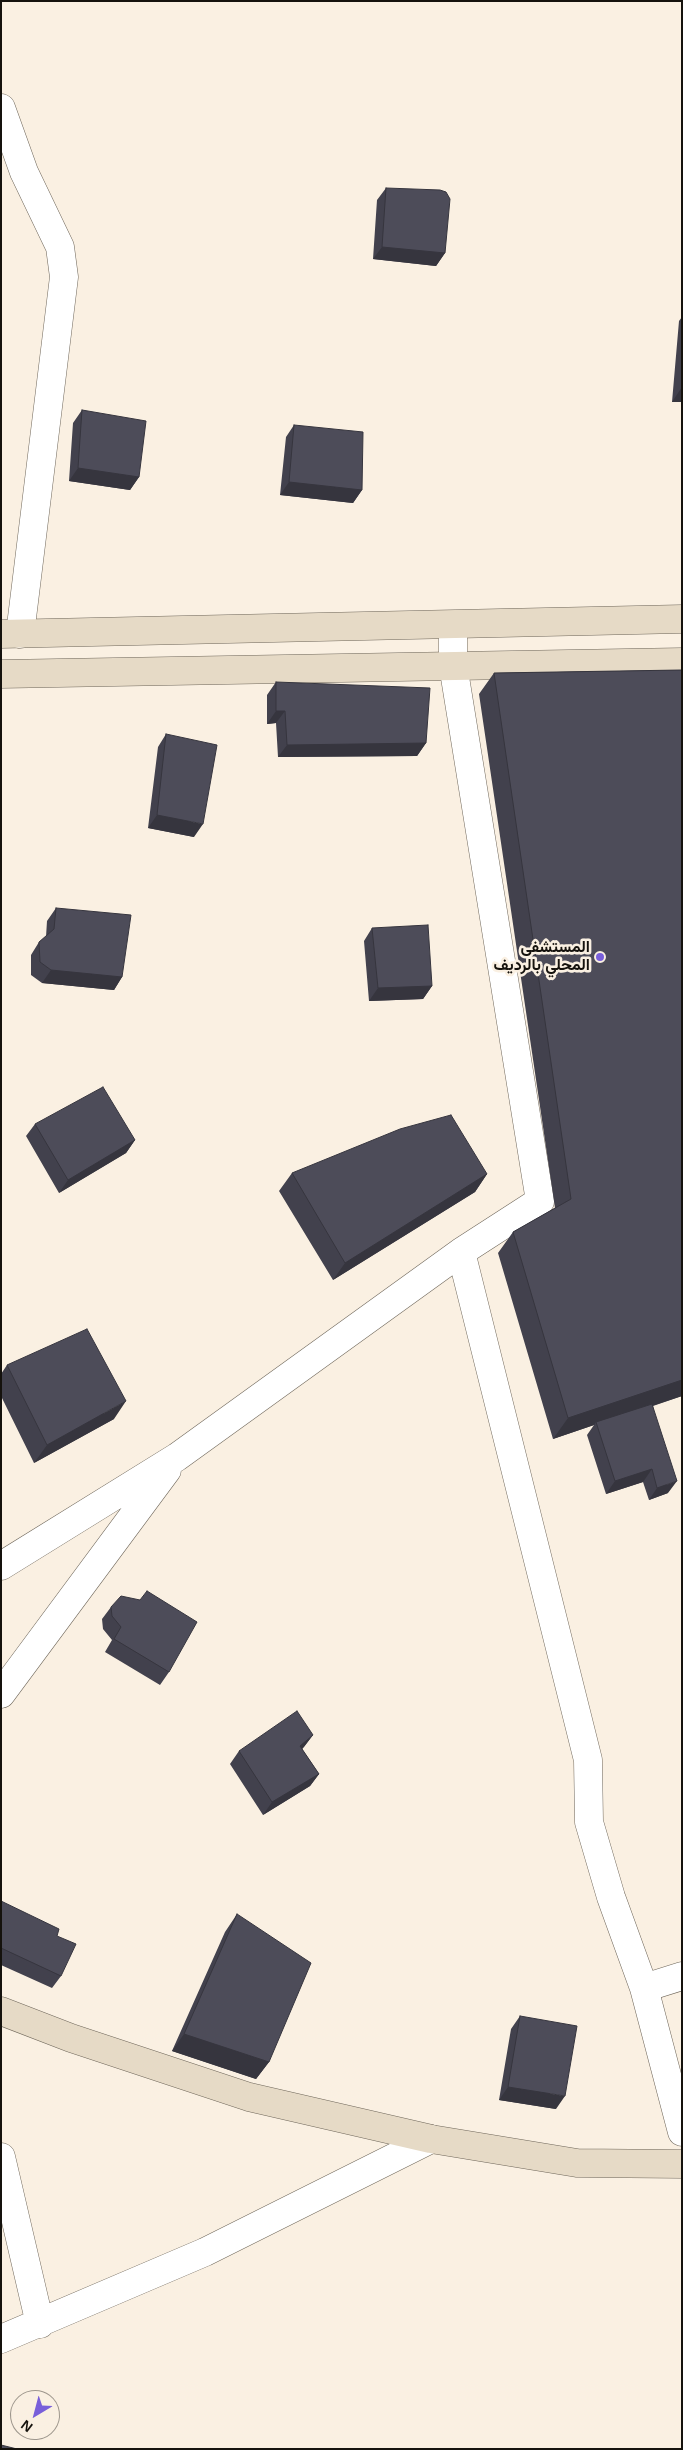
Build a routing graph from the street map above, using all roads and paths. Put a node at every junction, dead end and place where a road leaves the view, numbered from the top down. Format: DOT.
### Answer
graph roads {
  1 [pos="1,108"];
  2 [pos="682,619"];
  3 [pos="453,625"];
  4 [pos="11,634"];
  5 [pos="682,662"];
  6 [pos="453,665"];
  7 [pos="1,674"];
  8 [pos="460,1252"];
  9 [pos="177,1457"];
  10 [pos="1,1566"];
  11 [pos="1,1694"];
  12 [pos="682,1976"];
  13 [pos="644,1988"];
  14 [pos="1,2011"];
  15 [pos="682,2132"];
  16 [pos="431,2140"];
  17 [pos="1,2157"];
  18 [pos="682,2164"];
  19 [pos="40,2324"];
  20 [pos="1,2340"];
  1 -- 4 [label="street"];
  2 -- 3 [label="main road"];
  3 -- 4 [label="main road"];
  3 -- 6 [label="street"];
  5 -- 6 [label="main road"];
  6 -- 7 [label="main road"];
  6 -- 8 [label="street"];
  8 -- 9 [label="street"];
  8 -- 13 [label="street"];
  9 -- 10 [label="street"];
  9 -- 11 [label="street"];
  12 -- 13 [label="street"];
  13 -- 15 [label="street"];
  14 -- 16 [label="main road"];
  16 -- 18 [label="main road"];
  16 -- 19 [label="street"];
  17 -- 19 [label="street"];
  19 -- 20 [label="street"];
}
